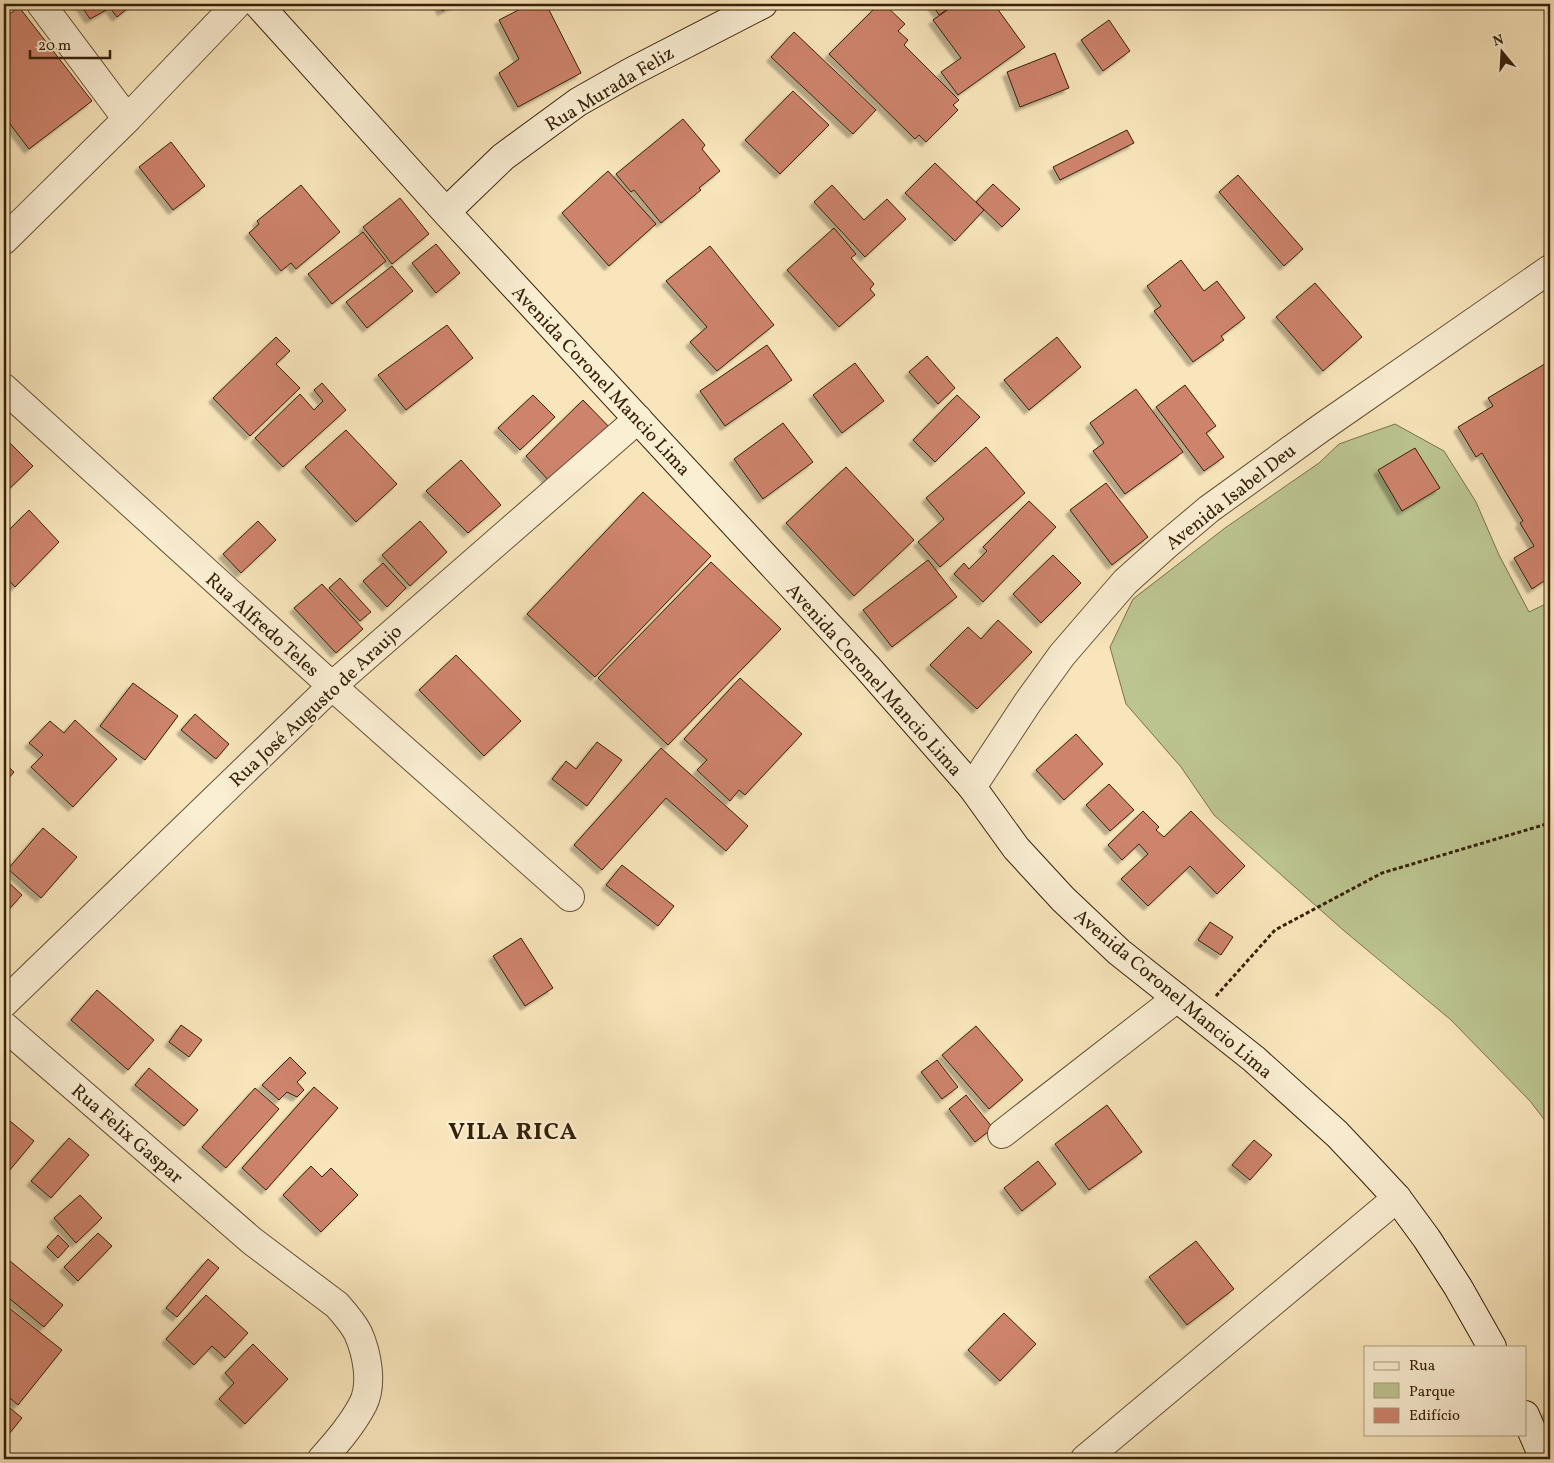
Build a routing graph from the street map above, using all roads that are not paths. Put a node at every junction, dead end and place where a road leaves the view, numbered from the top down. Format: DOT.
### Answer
graph roads {
  1 [pos="41,4"];
  2 [pos="237,4"];
  3 [pos="258,4"];
  4 [pos="763,4"];
  5 [pos="127,119"];
  6 [pos="446,212"];
  7 [pos="4,240"];
  8 [pos="1550,270"];
  9 [pos="4,388"];
  10 [pos="638,419"];
  11 [pos="332,686"];
  12 [pos="972,787"];
  13 [pos="570,897"];
  14 [pos="1177,998"];
  15 [pos="4,1003"];
  16 [pos="4,1026"];
  17 [pos="1002,1134"];
  18 [pos="1397,1198"];
  19 [pos="1491,1346"];
  20 [pos="1526,1417"];
  21 [pos="322,1459"];
  22 [pos="1085,1459"];
  23 [pos="1544,1459"];
  1 -- 5 [label="street"];
  2 -- 5 [label="street"];
  3 -- 6 [label="street, Avenida Coronel Mancio Lima"];
  4 -- 6 [label="street, Rua Murada Feliz"];
  5 -- 7 [label="street"];
  6 -- 10 [label="street, Avenida Coronel Mancio Lima"];
  8 -- 12 [label="street, Avenida Isabel Deu"];
  9 -- 11 [label="street, Rua Alfredo Teles"];
  10 -- 11 [label="street, Rua José Augusto de Araujo"];
  10 -- 12 [label="street, Avenida Coronel Mancio Lima"];
  11 -- 13 [label="street, Rua Alfredo Teles"];
  11 -- 15 [label="street, Rua José Augusto de Araujo"];
  12 -- 14 [label="street, Avenida Coronel Mancio Lima"];
  14 -- 17 [label="street"];
  14 -- 18 [label="street, Avenida Coronel Mancio Lima"];
  16 -- 21 [label="street, Rua Felix Gaspar"];
  18 -- 19 [label="street, Avenida Coronel Mancio Lima"];
  18 -- 22 [label="street"];
  20 -- 23 [label="street"];
}
